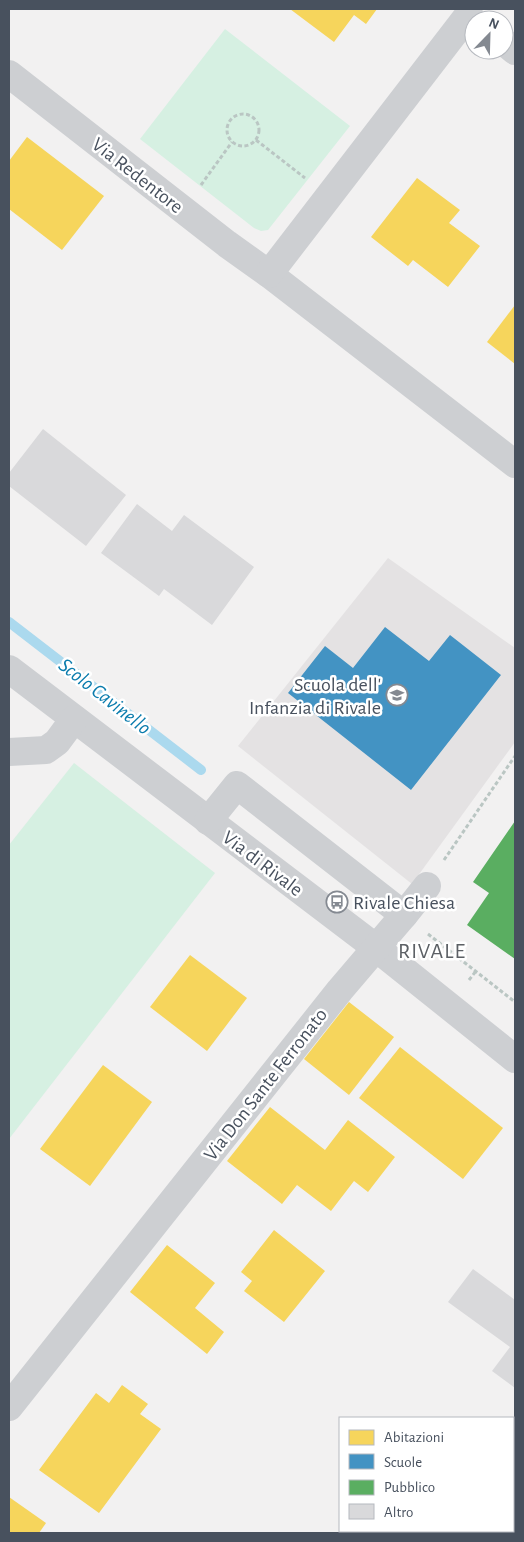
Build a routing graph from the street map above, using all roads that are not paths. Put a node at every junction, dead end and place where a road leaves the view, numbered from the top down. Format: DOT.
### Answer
graph roads {
  1 [pos="464,21"];
  2 [pos="9,74"];
  3 [pos="269,274"];
  4 [pos="515,464"];
  5 [pos="9,669"];
  6 [pos="74,719"];
  7 [pos="9,752"];
  8 [pos="208,821"];
  9 [pos="426,886"];
  10 [pos="404,915"];
  11 [pos="375,947"];
  12 [pos="515,1059"];
  13 [pos="9,1407"];
  1 -- 3 [label="street"];
  2 -- 3 [label="street, Via Redentore"];
  3 -- 4 [label="street, Via Redentore"];
  5 -- 6 [label="street, Via di Rivale"];
  6 -- 7 [label="street"];
  6 -- 8 [label="street, Via di Rivale"];
  8 -- 10 [label="street"];
  8 -- 11 [label="street, Via di Rivale"];
  9 -- 10 [label="street, Via Don Sante Ferronato"];
  10 -- 11 [label="street, Via Don Sante Ferronato"];
  11 -- 12 [label="street, Via di Rivale"];
  11 -- 13 [label="street, Via Don Sante Ferronato"];
}
